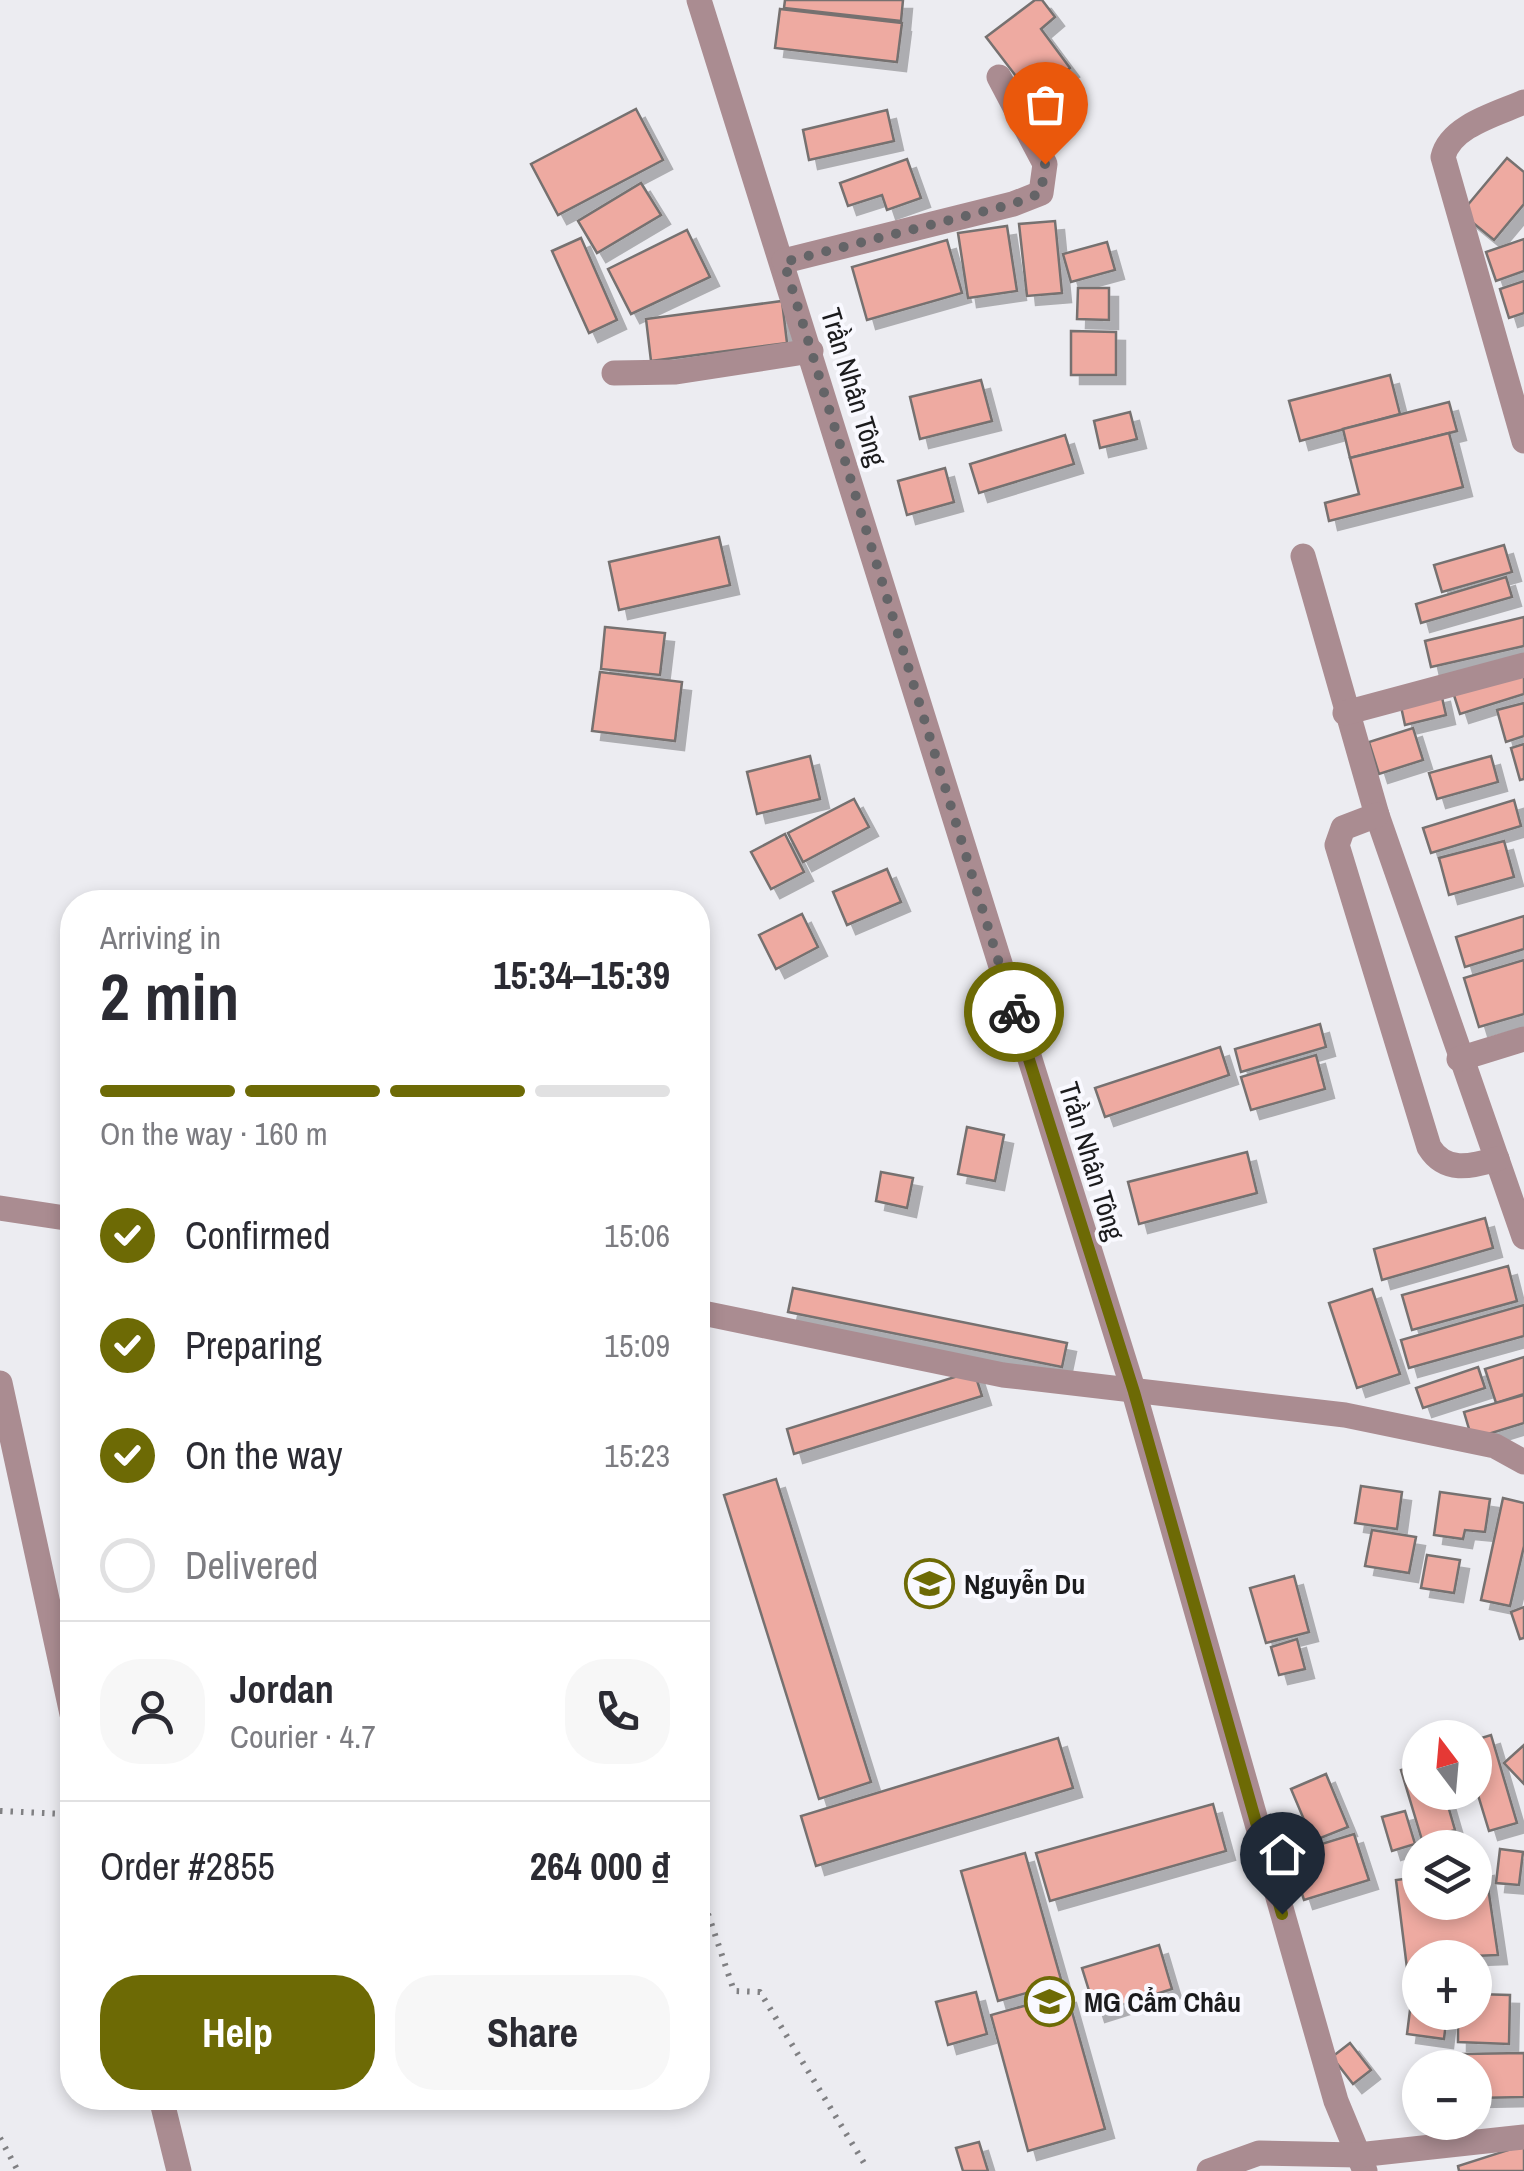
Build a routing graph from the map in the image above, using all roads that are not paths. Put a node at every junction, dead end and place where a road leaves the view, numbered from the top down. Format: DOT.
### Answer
graph roads {
  1 [pos="699,0"];
  2 [pos="998,78"];
  3 [pos="1524,102"];
  4 [pos="784,262"];
  5 [pos="811,350"];
  6 [pos="614,373"];
  7 [pos="1524,441"];
  8 [pos="1303,556"];
  9 [pos="1524,665"];
  10 [pos="1345,712"];
  11 [pos="1377,815"];
  12 [pos="1524,1039"];
  13 [pos="1459,1059"];
  14 [pos="1496,1159"];
  15 [pos="0,1208"];
  16 [pos="60,1217"];
  17 [pos="1524,1237"];
  18 [pos="710,1314"];
  19 [pos="0,1383"];
  20 [pos="1134,1392"];
  21 [pos="1524,1462"];
  22 [pos="60,1659"];
  23 [pos="165,2110"];
  24 [pos="1524,2137"];
  25 [pos="1361,2163"];
  26 [pos="179,2171"];
  27 [pos="1209,2171"];
  1 -- 4 [label="street, Trần Nhân Tông"];
  2 -- 4 [label="street"];
  3 -- 7 [label="street"];
  4 -- 5 [label="street, Trần Nhân Tông"];
  5 -- 6 [label="street"];
  5 -- 20 [label="street, Trần Nhân Tông"];
  8 -- 10 [label="street"];
  9 -- 10 [label="street"];
  10 -- 11 [label="street"];
  11 -- 13 [label="street"];
  11 -- 14 [label="street"];
  12 -- 13 [label="street"];
  13 -- 14 [label="street"];
  14 -- 17 [label="street"];
  15 -- 16 [label="street"];
  18 -- 20 [label="street"];
  19 -- 22 [label="street"];
  20 -- 21 [label="street"];
  20 -- 25 [label="street, Trần Nhân Tông"];
  23 -- 26 [label="street"];
  24 -- 25 [label="street"];
  25 -- 27 [label="street"];
}
